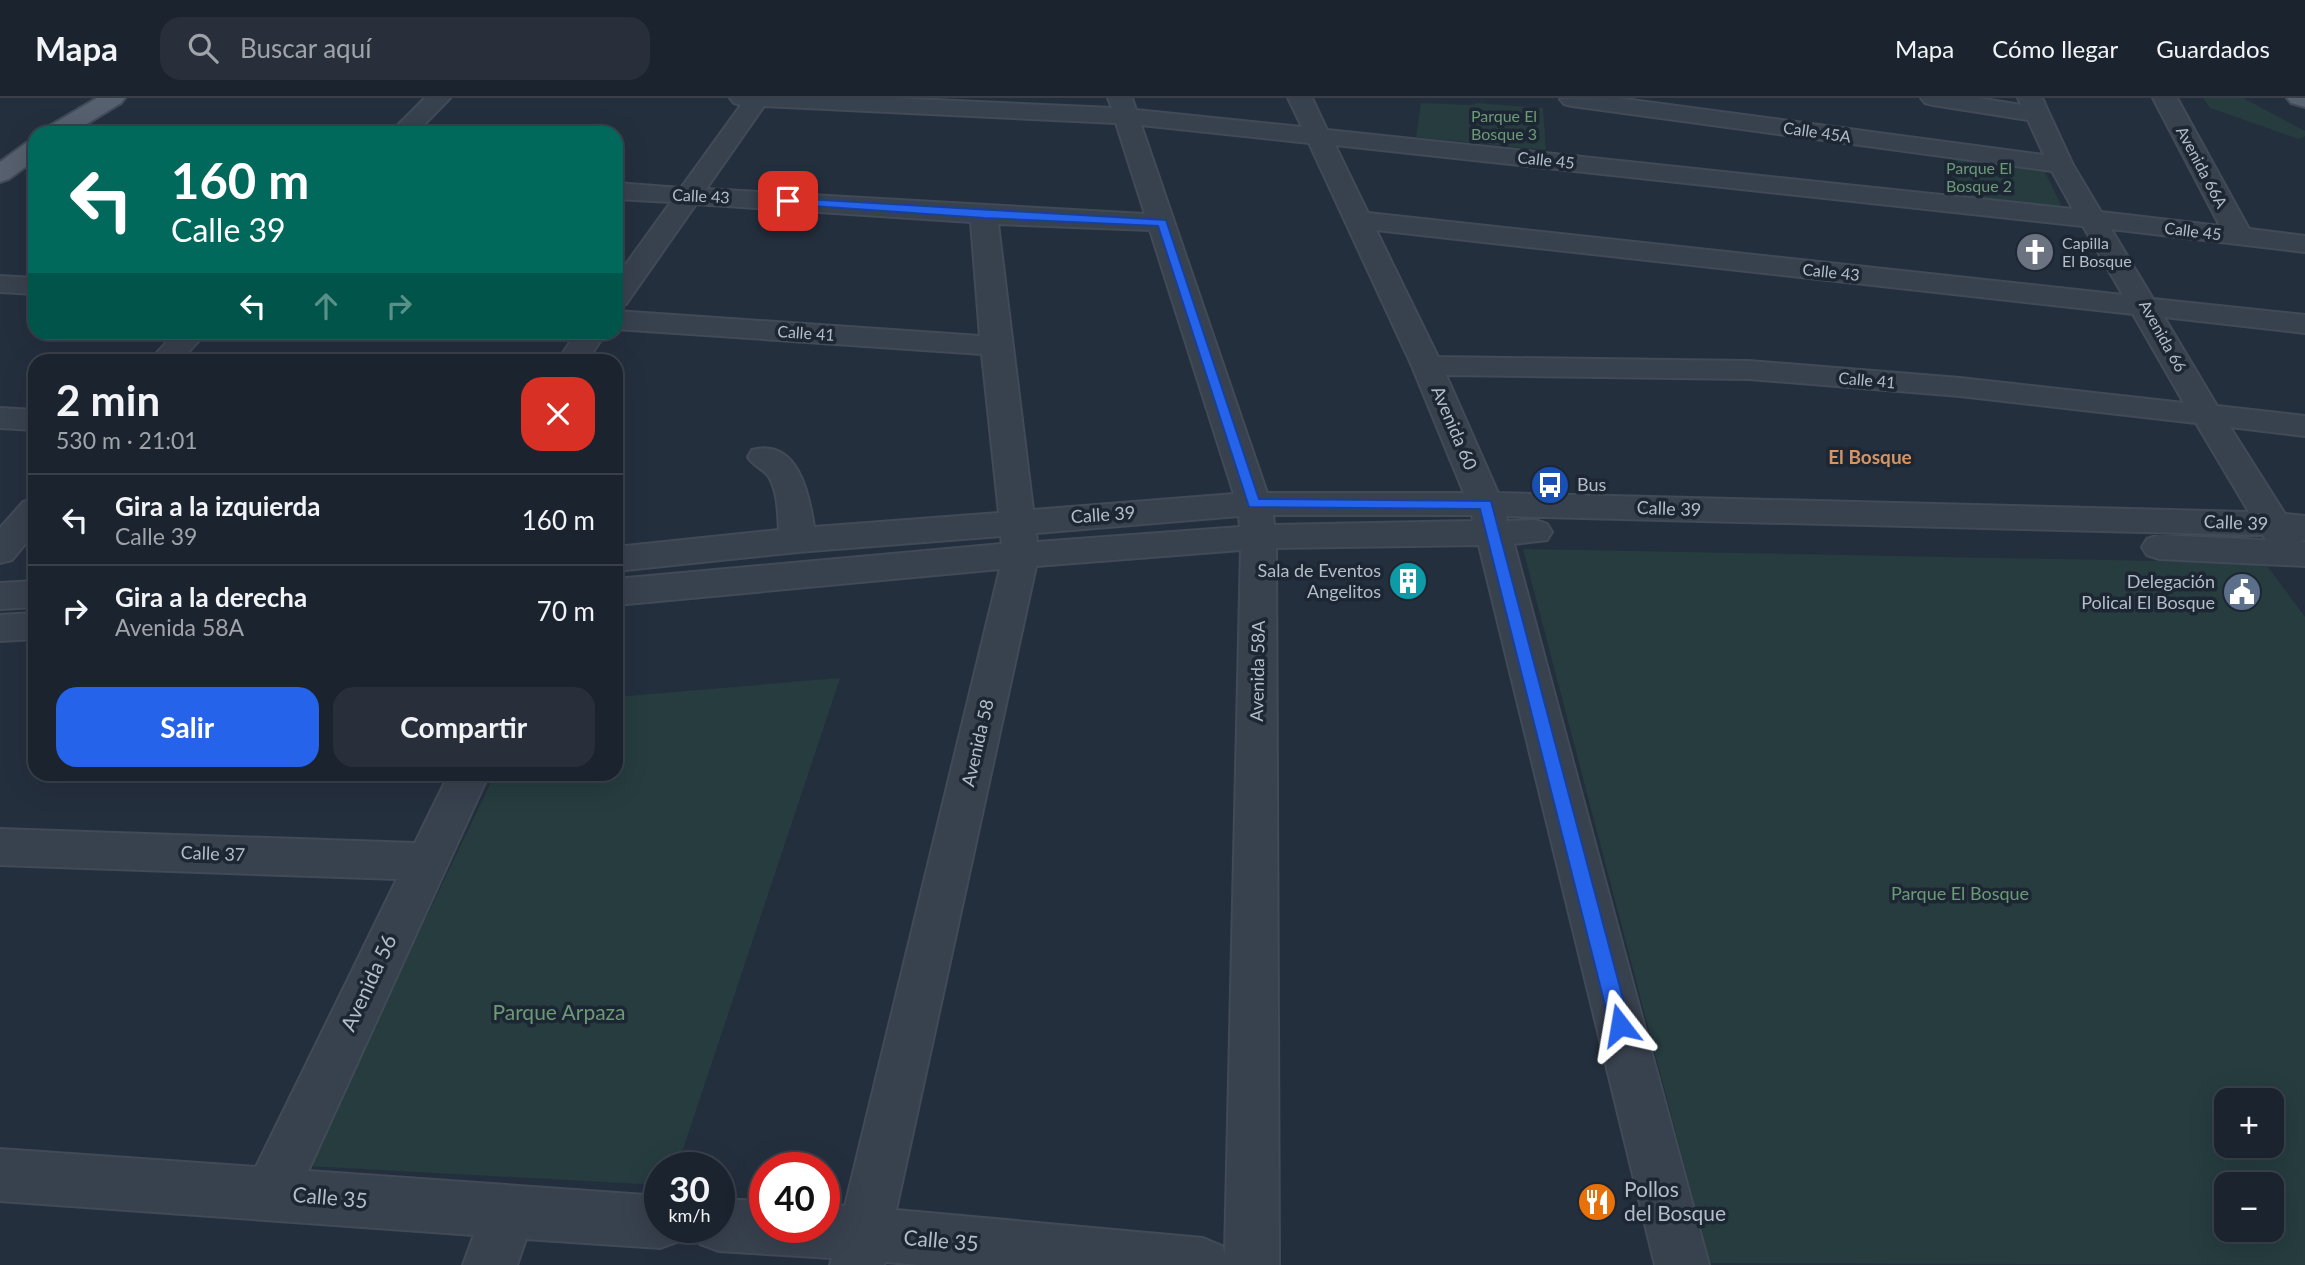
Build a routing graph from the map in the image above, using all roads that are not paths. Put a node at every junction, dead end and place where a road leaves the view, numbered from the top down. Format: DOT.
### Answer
graph roads {
  1 [pos="113,98"];
  2 [pos="438,98"];
  3 [pos="742,98"];
  4 [pos="758,98"];
  5 [pos="1300,98"];
  6 [pos="1933,98"];
  7 [pos="2165,98"];
  8 [pos="2299,98"];
  9 [pos="1572,99"];
  10 [pos="2305,100"];
  11 [pos="2032,106"];
  12 [pos="1123,107"];
  13 [pos="67,126"];
  14 [pos="409,126"];
  15 [pos="1318,136"];
  16 [pos="1578,164"];
  17 [pos="2062,165"];
  18 [pos="623,191"];
  19 [pos="688,195"];
  20 [pos="984,215"];
  21 [pos="2095,219"];
  22 [pos="1358,220"];
  23 [pos="1163,223"];
  24 [pos="2239,236"];
  25 [pos="2305,244"];
  26 [pos="0,284"];
  27 [pos="28,286"];
  28 [pos="623,288"];
  29 [pos="2145,305"];
  30 [pos="623,320"];
  31 [pos="2305,324"];
  32 [pos="185,340"];
  33 [pos="996,346"];
  34 [pos="171,354"];
  35 [pos="1427,366"];
  36 [pos="2207,416"];
  37 [pos="0,418"];
  38 [pos="28,420"];
  39 [pos="2305,426"];
  40 [pos="764,457"];
  41 [pos="1490,517"];
  42 [pos="28,518"];
  43 [pos="1256,520"];
  44 [pos="1020,538"];
  45 [pos="798,540"];
  46 [pos="2296,545"];
  47 [pos="0,551"];
  48 [pos="623,558"];
  49 [pos="623,591"];
  50 [pos="28,594"];
  51 [pos="0,596"];
  52 [pos="28,626"];
  53 [pos="0,628"];
  54 [pos="465,781"];
  55 [pos="0,847"];
  56 [pos="426,862"];
  57 [pos="0,1175"];
  58 [pos="271,1193"];
  59 [pos="509,1213"];
  60 [pos="644,1221"];
  61 [pos="735,1228"];
  62 [pos="860,1249"];
  63 [pos="489,1265"];
  64 [pos="1203,1265"];
  65 [pos="1252,1265"];
  66 [pos="1682,1265"];
  1 -- 13 [label="main road"];
  2 -- 14 [label="street"];
  3 -- 4 [label="street, Calle 45"];
  4 -- 12 [label="street, Calle 45"];
  4 -- 19 [label="street"];
  5 -- 15 [label="street, Avenida 60"];
  6 -- 11 [label="street"];
  7 -- 24 [label="street, Avenida 66A"];
  8 -- 10 [label="main road"];
  9 -- 16 [label="street"];
  9 -- 17 [label="street, Calle 45A"];
  11 -- 17 [label="street, Avenida 66"];
  12 -- 15 [label="street, Calle 45"];
  12 -- 23 [label="street, Avenida 58A"];
  15 -- 16 [label="street, Calle 45"];
  15 -- 22 [label="street, Avenida 60"];
  16 -- 21 [label="street, Calle 45"];
  17 -- 21 [label="street, Avenida 66"];
  18 -- 19 [label="street, Calle 43"];
  19 -- 20 [label="street, Calle 43"];
  19 -- 28 [label="street"];
  20 -- 23 [label="street, Calle 43"];
  20 -- 33 [label="street, Avenida 58"];
  21 -- 24 [label="street, Calle 45"];
  21 -- 29 [label="street, Avenida 66"];
  22 -- 29 [label="street, Calle 43"];
  22 -- 35 [label="street, Avenida 60"];
  23 -- 43 [label="street, Avenida 58A"];
  24 -- 25 [label="street, Calle 45"];
  26 -- 27 [label="street"];
  29 -- 31 [label="street, Calle 43"];
  29 -- 36 [label="street, Avenida 66"];
  30 -- 33 [label="street, Calle 41"];
  32 -- 34 [label="street"];
  33 -- 44 [label="street, Avenida 58"];
  35 -- 36 [label="street, Calle 41"];
  35 -- 41 [label="street, Avenida 60"];
  36 -- 39 [label="street, Calle 41"];
  36 -- 46 [label="street, Avenida 66"];
  37 -- 38 [label="street"];
  40 -- 45 [label="street"];
  41 -- 43 [label="street, Calle 39"];
  41 -- 46 [label="street, Calle 39"];
  41 -- 66 [label="street, Avenida 60"];
  42 -- 47 [label="street"];
  43 -- 44 [label="street, Calle 39"];
  43 -- 65 [label="street, Avenida 58A"];
  44 -- 45 [label="street, Calle 39"];
  44 -- 49 [label="street, Calle 39"];
  44 -- 62 [label="street, Avenida 58"];
  45 -- 48 [label="street, Calle 39"];
  50 -- 51 [label="street"];
  52 -- 53 [label="street"];
  54 -- 56 [label="street, Avenida 56"];
  55 -- 56 [label="street, Calle 37"];
  56 -- 58 [label="street, Avenida 56"];
  57 -- 58 [label="street, Calle 35"];
  58 -- 59 [label="street, Calle 35"];
  59 -- 60 [label="street, Calle 35"];
  59 -- 63 [label="street"];
  61 -- 62 [label="street, Calle 35"];
  62 -- 64 [label="street, Calle 35"];
}
